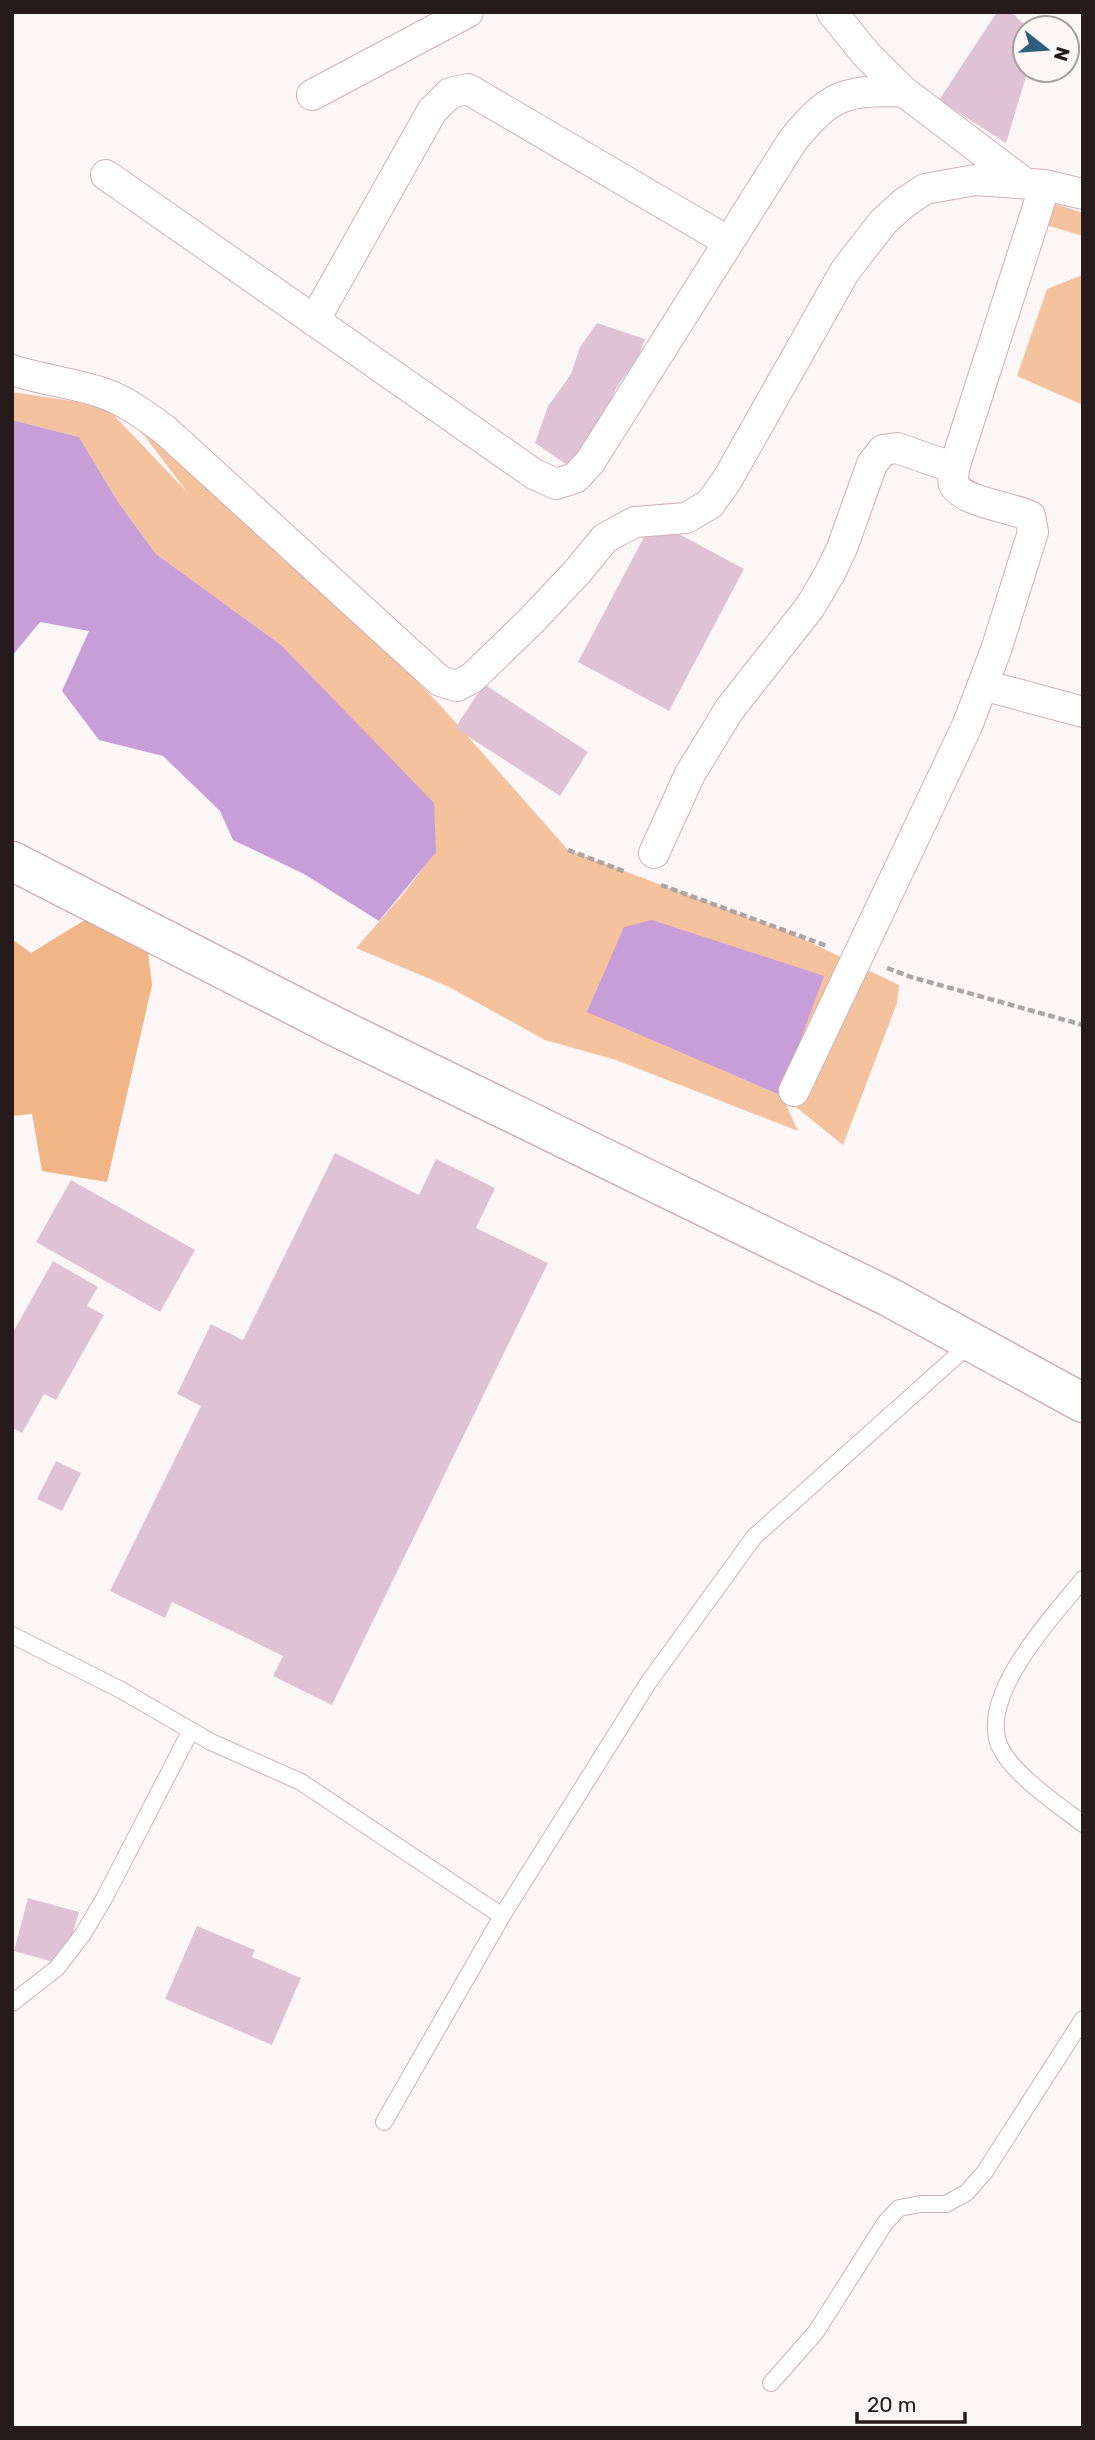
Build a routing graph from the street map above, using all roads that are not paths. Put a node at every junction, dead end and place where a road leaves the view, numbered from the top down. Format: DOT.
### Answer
graph roads {
  1 [pos="832,12"];
  2 [pos="458,15"];
  3 [pos="903,92"];
  4 [pos="312,95"];
  5 [pos="106,175"];
  6 [pos="1034,183"];
  7 [pos="1083,194"];
  8 [pos="729,242"];
  9 [pos="314,321"];
  10 [pos="12,370"];
  11 [pos="954,468"];
  12 [pos="983,685"];
  13 [pos="1083,712"];
  14 [pos="654,853"];
  15 [pos="12,861"];
  16 [pos="794,1091"];
  17 [pos="972,1342"];
  18 [pos="1083,1403"];
  19 [pos="1083,1579"];
  20 [pos="12,1635"];
  21 [pos="191,1730"];
  22 [pos="1083,1824"];
  23 [pos="502,1916"];
  24 [pos="12,2003"];
  25 [pos="1083,2019"];
  26 [pos="384,2122"];
  27 [pos="771,2383"];
  1 -- 3 [label="street"];
  2 -- 4 [label="street"];
  3 -- 6 [label="street"];
  3 -- 8 [label="street"];
  5 -- 9 [label="street"];
  6 -- 7 [label="street"];
  6 -- 10 [label="street"];
  6 -- 11 [label="street"];
  8 -- 9 [label="street"];
  8 -- 9 [label="street"];
  11 -- 12 [label="street"];
  11 -- 14 [label="street"];
  12 -- 13 [label="street"];
  12 -- 16 [label="street"];
  15 -- 17 [label="street"];
  17 -- 18 [label="street"];
  17 -- 23 [label="lane"];
  19 -- 22 [label="lane"];
  20 -- 21 [label="lane"];
  21 -- 23 [label="lane"];
  21 -- 24 [label="lane"];
  23 -- 26 [label="lane"];
  25 -- 27 [label="lane"];
}
